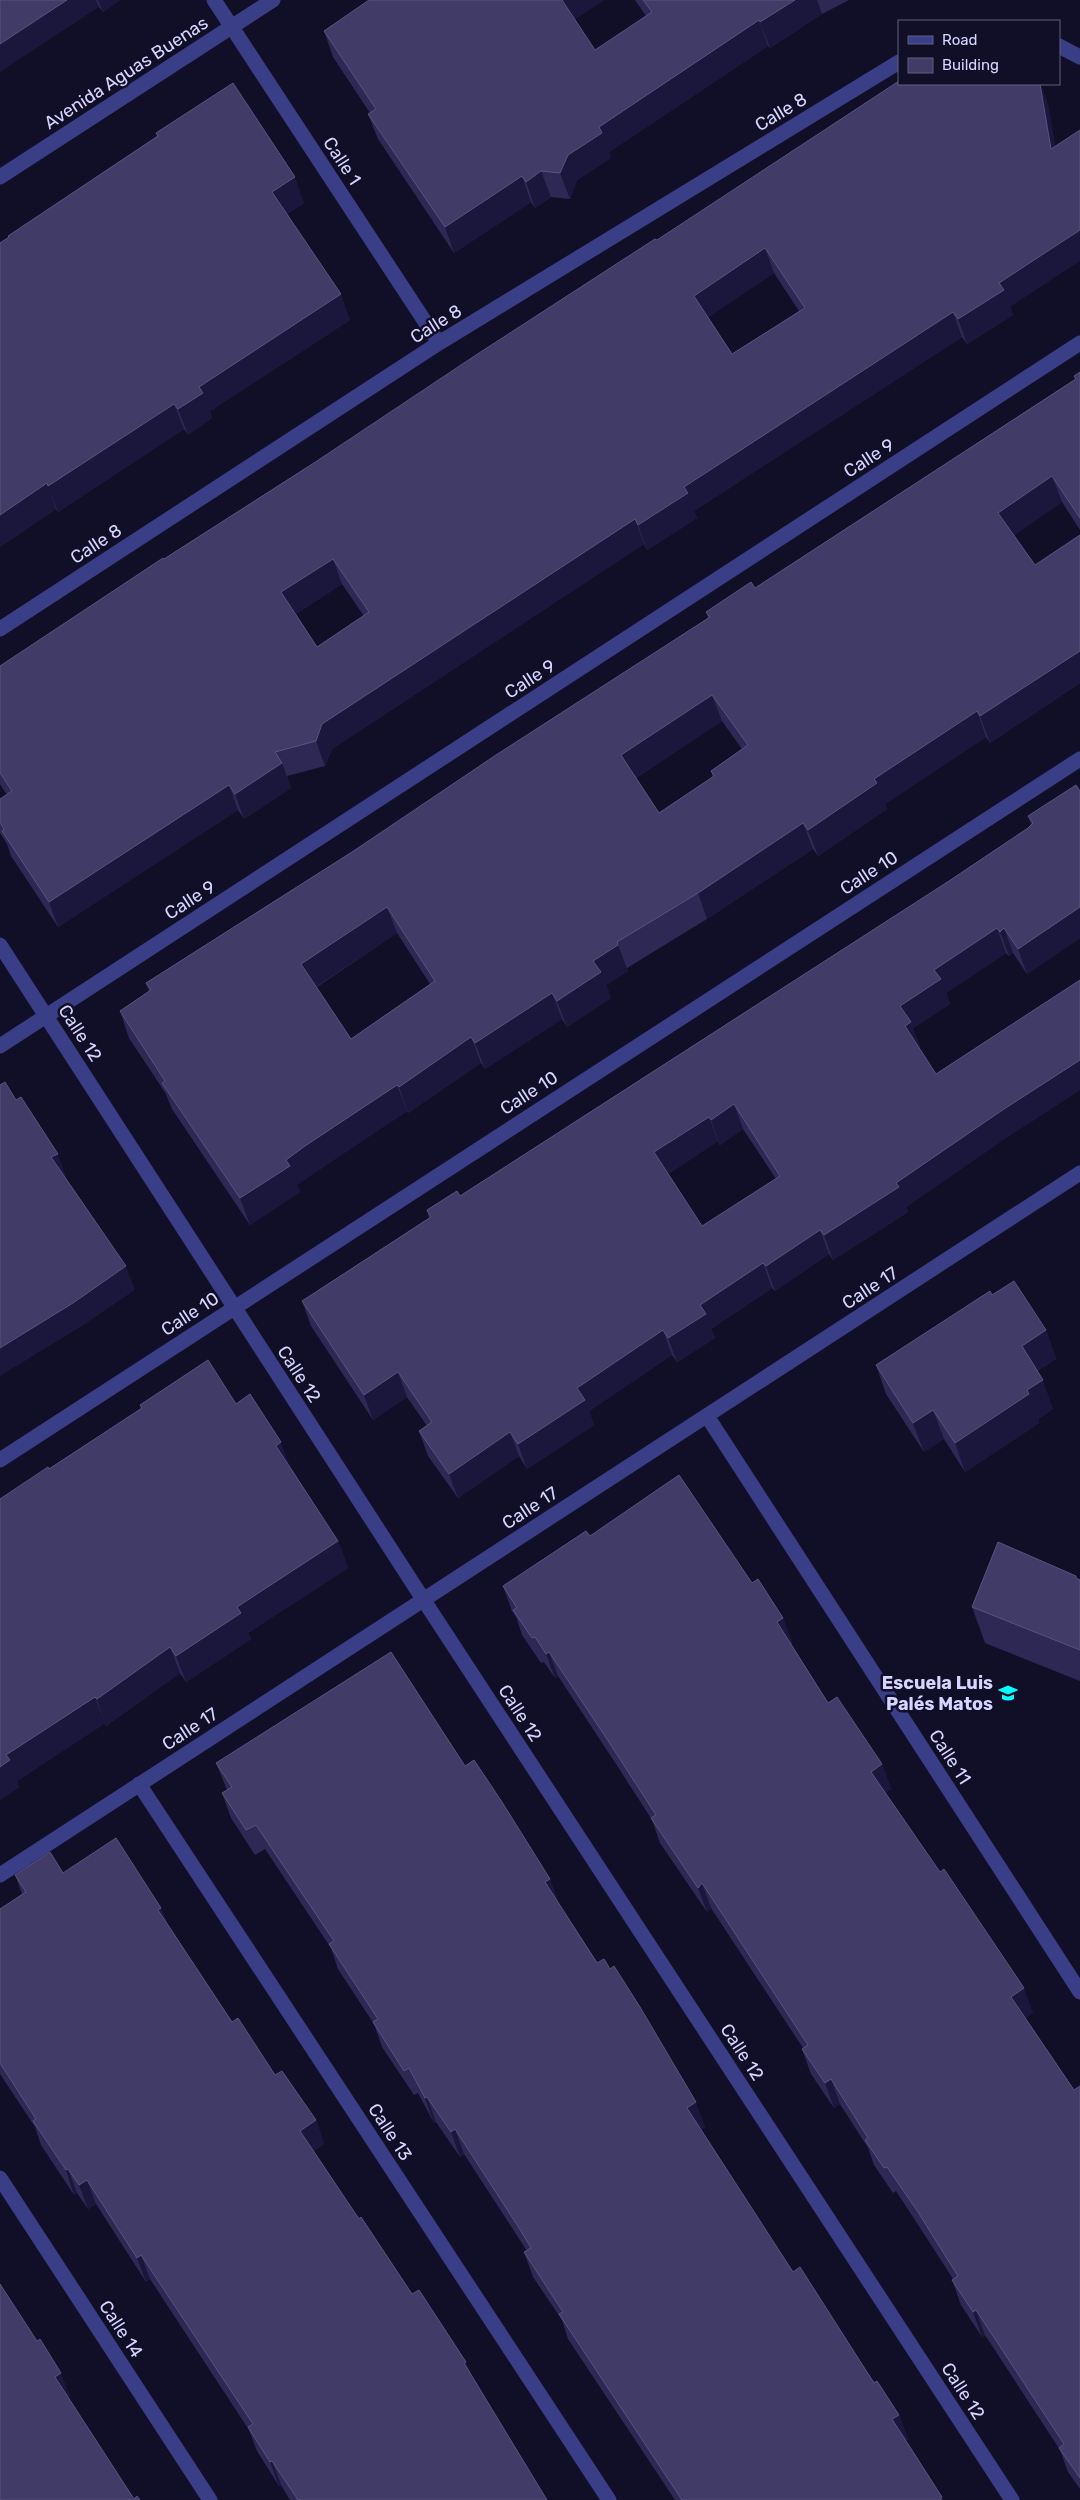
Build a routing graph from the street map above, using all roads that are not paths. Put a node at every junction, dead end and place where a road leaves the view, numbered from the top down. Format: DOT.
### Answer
graph roads {
  1 [pos="214,0"];
  2 [pos="273,0"];
  3 [pos="232,27"];
  4 [pos="1060,47"];
  5 [pos="1080,57"];
  6 [pos="898,63"];
  7 [pos="0,177"];
  8 [pos="439,343"];
  9 [pos="1080,343"];
  10 [pos="0,629"];
  11 [pos="1080,759"];
  12 [pos="0,945"];
  13 [pos="46,1016"];
  14 [pos="0,1046"];
  15 [pos="1080,1173"];
  16 [pos="234,1307"];
  17 [pos="707,1416"];
  18 [pos="0,1460"];
  19 [pos="423,1600"];
  20 [pos="139,1784"];
  21 [pos="0,1875"];
  22 [pos="1080,1992"];
  23 [pos="0,2178"];
  24 [pos="210,2500"];
  25 [pos="609,2500"];
  26 [pos="1012,2500"];
  1 -- 3 [label="street, Calle 1"];
  2 -- 3 [label="street, Avenida Aguas Buenas"];
  3 -- 7 [label="street, Avenida Aguas Buenas"];
  3 -- 8 [label="street, Calle 1"];
  4 -- 5 [label="street"];
  6 -- 8 [label="street, Calle 8"];
  8 -- 10 [label="street, Calle 8"];
  9 -- 13 [label="street, Calle 9"];
  11 -- 16 [label="street, Calle 10"];
  12 -- 13 [label="street, Calle 12"];
  13 -- 14 [label="street, Calle 9"];
  13 -- 16 [label="street, Calle 12"];
  15 -- 17 [label="street, Calle 17"];
  16 -- 18 [label="street, Calle 10"];
  16 -- 19 [label="street, Calle 12"];
  17 -- 19 [label="street, Calle 17"];
  17 -- 22 [label="street, Calle 11"];
  19 -- 20 [label="street, Calle 17"];
  19 -- 26 [label="street, Calle 12"];
  20 -- 21 [label="street, Calle 17"];
  20 -- 25 [label="street, Calle 13"];
  23 -- 24 [label="street, Calle 14"];
}
